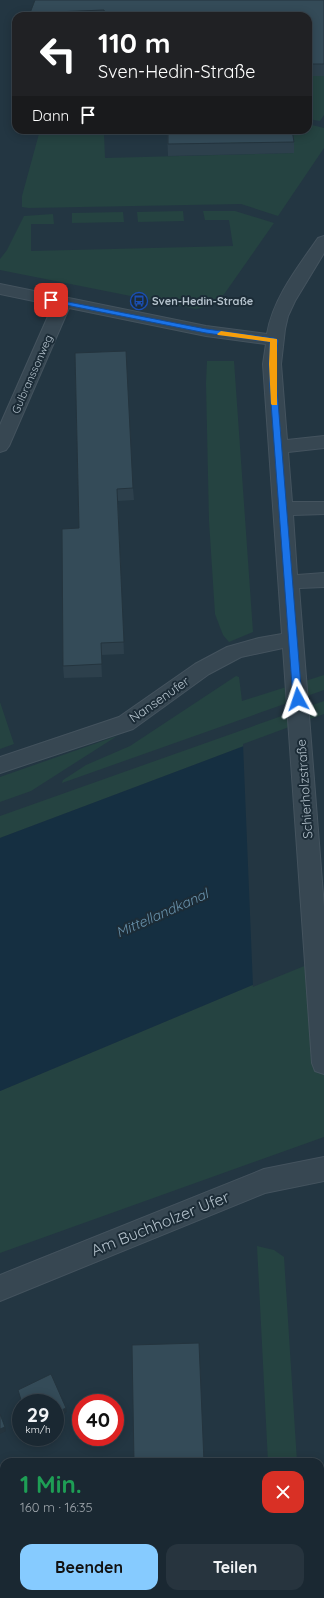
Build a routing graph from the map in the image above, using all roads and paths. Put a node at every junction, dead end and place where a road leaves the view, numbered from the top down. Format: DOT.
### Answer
graph roads {
  1 [pos="324,241"];
  2 [pos="0,289"];
  3 [pos="64,302"];
  4 [pos="274,340"];
  5 [pos="324,442"];
  6 [pos="0,446"];
  7 [pos="278,447"];
  8 [pos="324,508"];
  9 [pos="283,509"];
  10 [pos="324,580"];
  11 [pos="289,582"];
  12 [pos="293,639"];
  13 [pos="0,765"];
  14 [pos="324,1063"];
  15 [pos="324,1169"];
  16 [pos="0,1288"];
  1 -- 4 [label="street, Schierholzstraße"];
  2 -- 3 [label="street"];
  3 -- 4 [label="street"];
  3 -- 6 [label="street, Gulbranssonweg"];
  4 -- 7 [label="street, Schierholzstraße"];
  5 -- 7 [label="street"];
  7 -- 9 [label="street, Schierholzstraße"];
  8 -- 9 [label="street"];
  9 -- 11 [label="street, Schierholzstraße"];
  10 -- 11 [label="street"];
  11 -- 12 [label="street, Schierholzstraße"];
  12 -- 13 [label="street, Nansenufer"];
  12 -- 14 [label="street, Schierholzstraße"];
  15 -- 16 [label="street, Am Buchholzer Ufer"];
}
